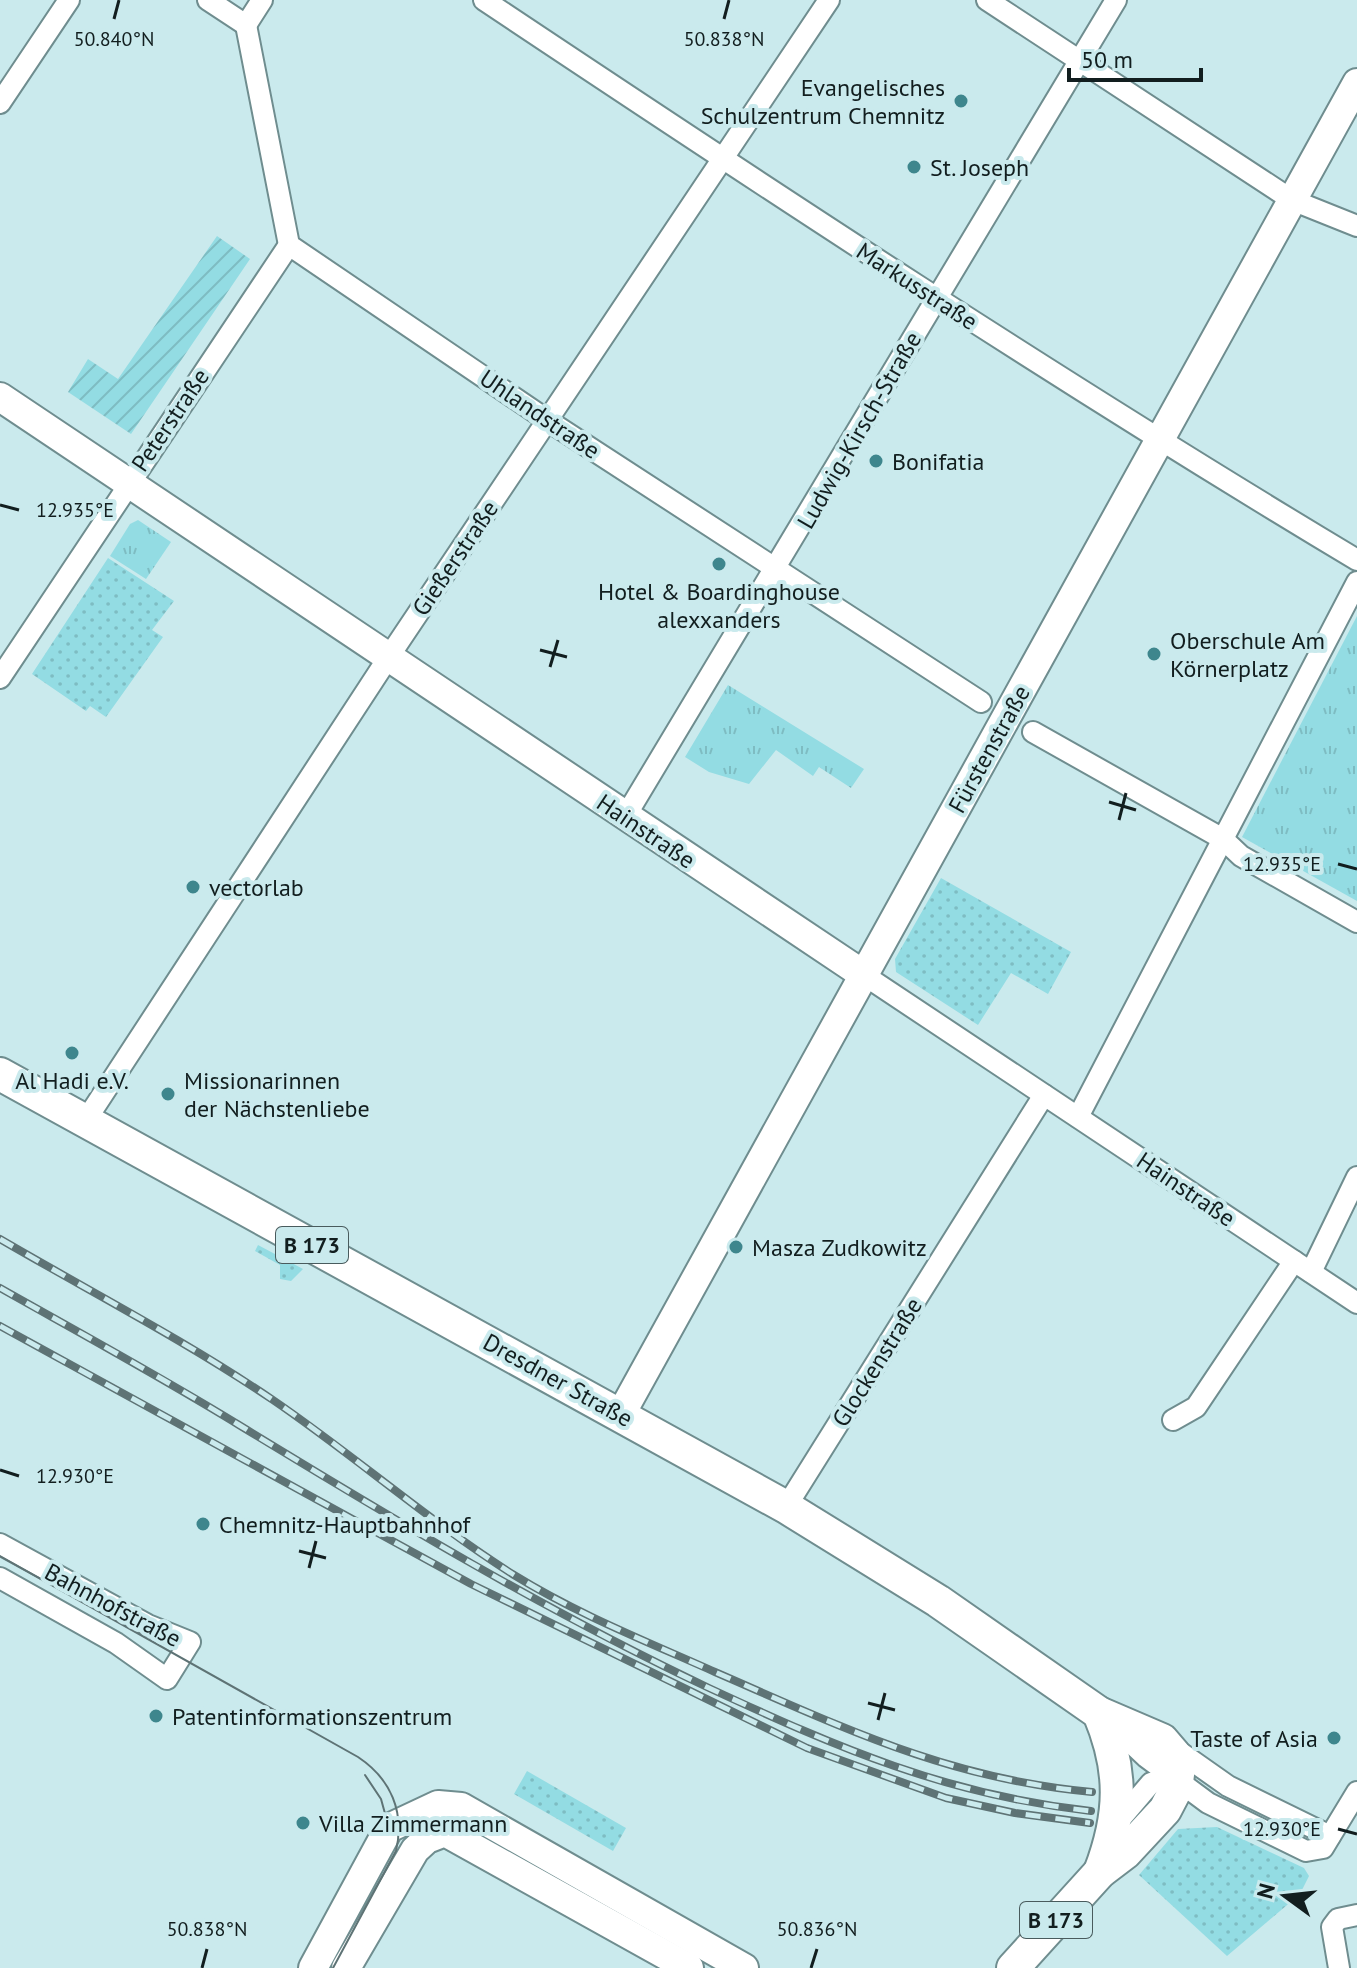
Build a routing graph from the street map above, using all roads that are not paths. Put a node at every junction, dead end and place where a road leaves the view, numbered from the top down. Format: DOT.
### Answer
graph roads {
  1 [pos="69,0"];
  2 [pos="208,0"];
  3 [pos="262,0"];
  4 [pos="484,0"];
  5 [pos="829,0"];
  6 [pos="987,0"];
  7 [pos="1116,0"];
  8 [pos="246,25"];
  9 [pos="1079,62"];
  10 [pos="1357,83"];
  11 [pos="0,103"];
  12 [pos="721,158"];
  13 [pos="1292,200"];
  14 [pos="1357,226"];
  15 [pos="289,245"];
  16 [pos="936,299"];
  17 [pos="0,397"];
  18 [pos="547,420"];
  19 [pos="1159,441"];
  20 [pos="128,483"];
  21 [pos="1357,560"];
  22 [pos="777,570"];
  23 [pos="1357,582"];
  24 [pos="388,658"];
  25 [pos="0,678"];
  26 [pos="981,702"];
  27 [pos="1033,732"];
  28 [pos="625,817"];
  29 [pos="1223,839"];
  30 [pos="1357,922"];
  31 [pos="864,975"];
  32 [pos="0,1074"];
  33 [pos="1044,1095"];
  34 [pos="1078,1117"];
  35 [pos="86,1120"];
  36 [pos="1357,1177"];
  37 [pos="1303,1267"];
  38 [pos="1357,1303"];
  39 [pos="621,1414"];
  40 [pos="1173,1420"];
  41 [pos="786,1507"];
  42 [pos="0,1544"];
  43 [pos="0,1578"];
  44 [pos="1099,1713"];
  45 [pos="1162,1740"];
  46 [pos="1175,1778"];
  47 [pos="1219,1781"];
  48 [pos="1357,1792"];
  49 [pos="1114,1828"];
  50 [pos="1330,1836"];
  51 [pos="1100,1872"];
  52 [pos="1357,1915"];
  53 [pos="313,1968"];
  54 [pos="346,1968"];
  55 [pos="689,1968"];
  56 [pos="744,1968"];
  57 [pos="1013,1968"];
  58 [pos="1339,1968"];
  1 -- 11 [label="street"];
  2 -- 8 [label="street"];
  3 -- 8 [label="street"];
  4 -- 12 [label="street, Markusstraße"];
  5 -- 12 [label="street, Gießerstraße"];
  6 -- 9 [label="street"];
  7 -- 9 [label="street, Ludwig-Kirsch-Straße"];
  8 -- 15 [label="street"];
  9 -- 13 [label="street"];
  9 -- 16 [label="street, Ludwig-Kirsch-Straße"];
  10 -- 13 [label="street, Fürstenstraße"];
  12 -- 16 [label="street, Markusstraße"];
  12 -- 18 [label="street, Gießerstraße"];
  13 -- 14 [label="street"];
  13 -- 19 [label="street, Fürstenstraße"];
  15 -- 18 [label="street, Uhlandstraße"];
  15 -- 20 [label="street, Peterstraße"];
  16 -- 19 [label="street, Markusstraße"];
  16 -- 22 [label="street, Ludwig-Kirsch-Straße"];
  17 -- 20 [label="street, Hainstraße"];
  18 -- 22 [label="street, Uhlandstraße"];
  18 -- 24 [label="street, Gießerstraße"];
  19 -- 21 [label="street, Markusstraße"];
  19 -- 31 [label="street, Fürstenstraße"];
  20 -- 24 [label="street, Hainstraße"];
  20 -- 25 [label="street, Peterstraße"];
  22 -- 26 [label="street, Uhlandstraße"];
  22 -- 28 [label="street, Ludwig-Kirsch-Straße"];
  23 -- 29 [label="street"];
  24 -- 28 [label="street, Hainstraße"];
  24 -- 35 [label="street, Gießerstraße"];
  27 -- 29 [label="street"];
  28 -- 31 [label="street, Hainstraße"];
  29 -- 30 [label="street"];
  29 -- 34 [label="street"];
  31 -- 33 [label="street, Hainstraße"];
  31 -- 39 [label="street, Fürstenstraße"];
  32 -- 35 [label="main road, Dresdner Straße / B 173"];
  33 -- 34 [label="street, Hainstraße"];
  33 -- 41 [label="street, Glockenstraße"];
  34 -- 37 [label="street, Hainstraße"];
  35 -- 39 [label="main road, Dresdner Straße / B 173"];
  36 -- 37 [label="street"];
  37 -- 38 [label="street, Hainstraße"];
  37 -- 40 [label="street"];
  39 -- 41 [label="main road, Dresdner Straße / B 173"];
  41 -- 44 [label="main road, Dresdner Straße / B 173"];
  42 -- 43 [label="street, Bahnhofstraße"];
  44 -- 45 [label="main road, Dresdner Straße / B 173"];
  44 -- 46 [label="street, Dresdner Straße"];
  44 -- 49 [label="main road, B 173"];
  45 -- 46 [label="main road"];
  45 -- 47 [label="street"];
  46 -- 47 [label="street"];
  46 -- 49 [label="street"];
  46 -- 50 [label="street, Dresdner Straße"];
  46 -- 51 [label="main road, B 173"];
  47 -- 50 [label="street"];
  48 -- 50 [label="street"];
  49 -- 51 [label="main road, B 173"];
  51 -- 57 [label="main road, B 173"];
  52 -- 58 [label="street"];
  53 -- 56 [label="street"];
  54 -- 55 [label="street"];
}
